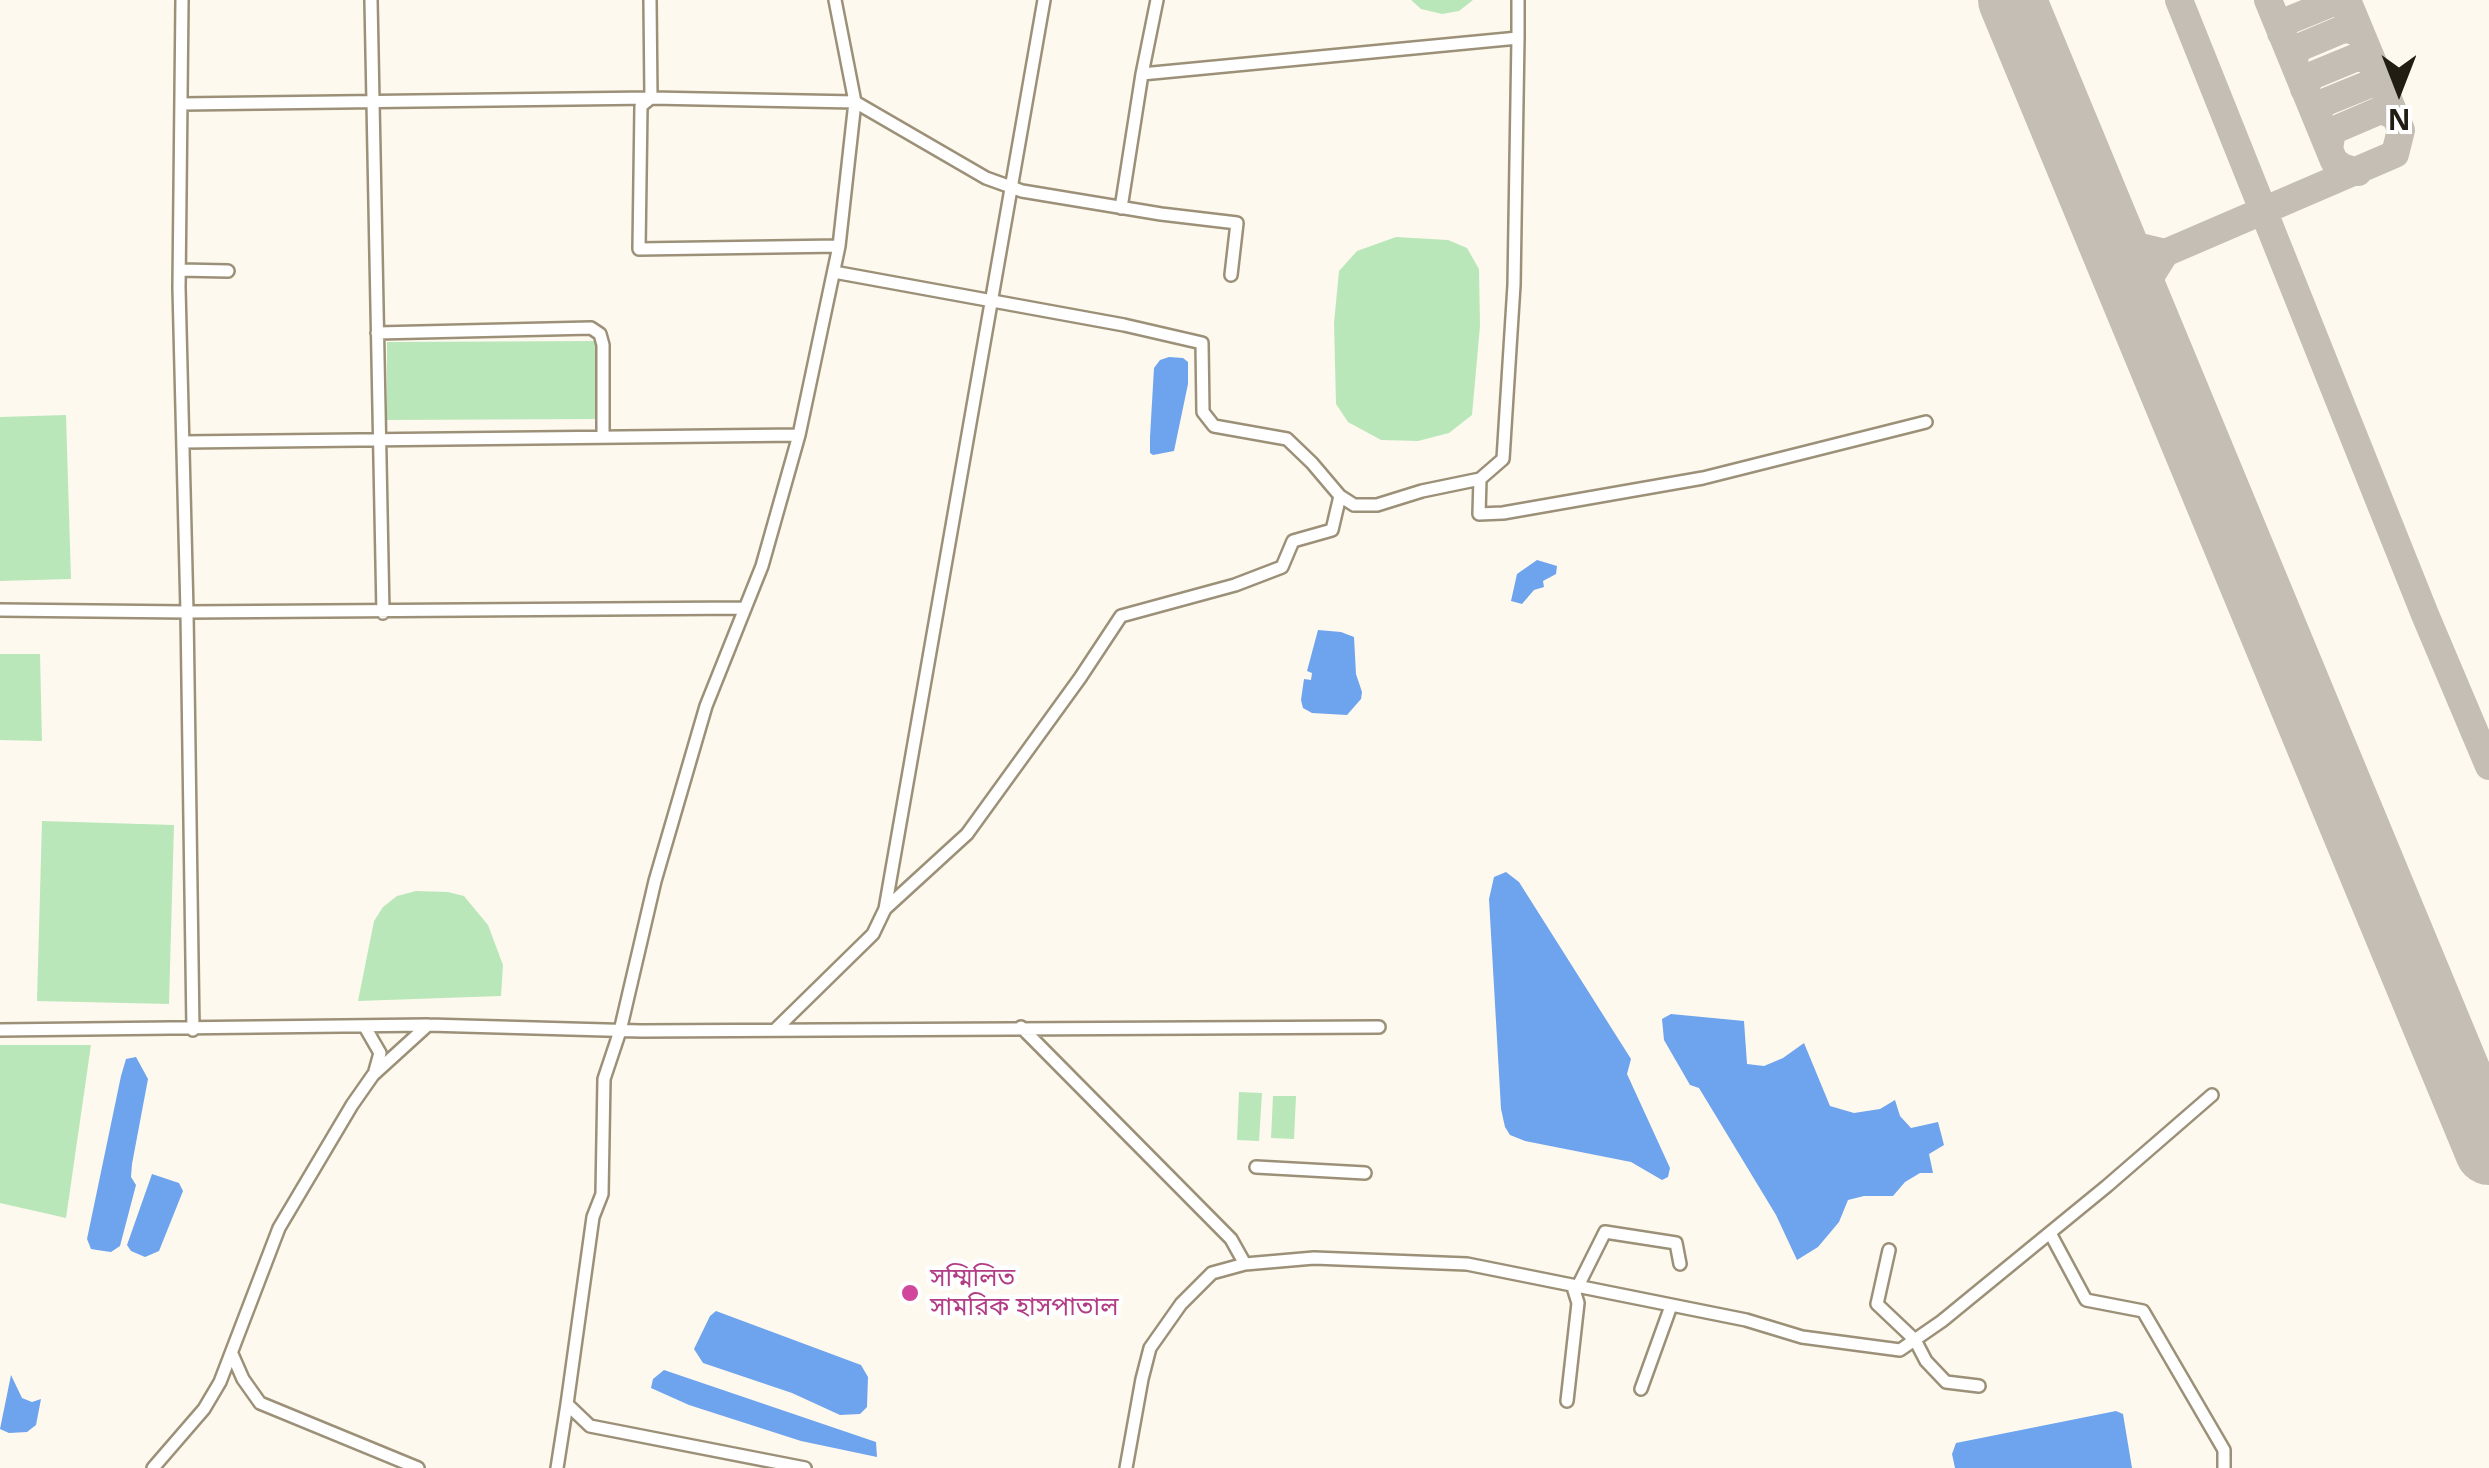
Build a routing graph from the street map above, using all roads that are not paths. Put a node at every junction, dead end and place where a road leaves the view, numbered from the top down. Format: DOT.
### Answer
graph roads {
  1 [pos="182,0"];
  2 [pos="371,0"];
  3 [pos="650,0"];
  4 [pos="835,0"];
  5 [pos="1044,0"];
  6 [pos="1158,0"];
  7 [pos="1518,0"];
  8 [pos="1518,38"];
  9 [pos="1142,74"];
  10 [pos="652,98"];
  11 [pos="372,102"];
  12 [pos="855,102"];
  13 [pos="182,104"];
  14 [pos="1121,208"];
  15 [pos="840,246"];
  16 [pos="180,270"];
  17 [pos="228,270"];
  18 [pos="834,272"];
  19 [pos="1231,275"];
  20 [pos="992,302"];
  21 [pos="377,333"];
  22 [pos="1926,422"];
  23 [pos="798,435"];
  24 [pos="603,436"];
  25 [pos="378,438"];
  26 [pos="183,442"];
  27 [pos="1480,480"];
  28 [pos="1340,496"];
  29 [pos="745,608"];
  30 [pos="0,610"];
  31 [pos="187,612"];
  32 [pos="383,613"];
  33 [pos="885,909"];
  34 [pos="428,1026"];
  35 [pos="365,1027"];
  36 [pos="1379,1027"];
  37 [pos="1021,1028"];
  38 [pos="776,1029"];
  39 [pos="0,1030"];
  40 [pos="192,1030"];
  41 [pos="620,1031"];
  42 [pos="373,1076"];
  43 [pos="2212,1095"];
  44 [pos="1256,1166"];
  45 [pos="1365,1173"];
  46 [pos="2050,1233"];
  47 [pos="1889,1250"];
  48 [pos="1245,1264"];
  49 [pos="1680,1264"];
  50 [pos="1575,1288"];
  51 [pos="1671,1306"];
  52 [pos="1915,1340"];
  53 [pos="232,1354"];
  54 [pos="1979,1386"];
  55 [pos="1641,1389"];
  56 [pos="1567,1401"];
  57 [pos="567,1404"];
  58 [pos="153,1468"];
  59 [pos="418,1468"];
  60 [pos="557,1468"];
  61 [pos="804,1468"];
  62 [pos="1126,1468"];
  63 [pos="2224,1468"];
  1 -- 13 [label="street"];
  2 -- 11 [label="street"];
  3 -- 10 [label="street"];
  4 -- 12 [label="street"];
  5 -- 20 [label="street"];
  6 -- 9 [label="street"];
  7 -- 8 [label="street"];
  8 -- 9 [label="street"];
  8 -- 27 [label="street"];
  9 -- 14 [label="street"];
  10 -- 11 [label="street"];
  10 -- 12 [label="street"];
  10 -- 15 [label="street"];
  11 -- 13 [label="street"];
  11 -- 21 [label="street"];
  12 -- 14 [label="street"];
  12 -- 15 [label="street"];
  13 -- 16 [label="street"];
  14 -- 19 [label="street"];
  15 -- 18 [label="street"];
  16 -- 17 [label="street"];
  16 -- 26 [label="street"];
  18 -- 20 [label="street"];
  18 -- 23 [label="street"];
  20 -- 28 [label="street"];
  20 -- 33 [label="street"];
  21 -- 24 [label="street"];
  21 -- 25 [label="street"];
  22 -- 27 [label="street"];
  23 -- 24 [label="street"];
  23 -- 29 [label="street"];
  24 -- 25 [label="street"];
  25 -- 26 [label="street"];
  25 -- 32 [label="street"];
  26 -- 31 [label="street"];
  27 -- 28 [label="street"];
  28 -- 33 [label="street"];
  29 -- 32 [label="street"];
  29 -- 41 [label="street"];
  30 -- 31 [label="street"];
  31 -- 32 [label="street"];
  31 -- 40 [label="street"];
  33 -- 38 [label="street"];
  34 -- 35 [label="street"];
  34 -- 41 [label="street"];
  34 -- 42 [label="street"];
  35 -- 40 [label="street"];
  35 -- 42 [label="street"];
  36 -- 37 [label="street"];
  37 -- 38 [label="street"];
  37 -- 48 [label="street"];
  38 -- 41 [label="street"];
  39 -- 40 [label="street"];
  41 -- 57 [label="street"];
  42 -- 53 [label="street"];
  43 -- 46 [label="street"];
  44 -- 45 [label="street"];
  46 -- 52 [label="street"];
  46 -- 63 [label="street"];
  47 -- 52 [label="street"];
  48 -- 50 [label="street"];
  48 -- 62 [label="street"];
  49 -- 50 [label="street"];
  50 -- 51 [label="street"];
  50 -- 56 [label="street"];
  51 -- 52 [label="street"];
  51 -- 55 [label="street"];
  52 -- 54 [label="street"];
  53 -- 58 [label="street"];
  53 -- 59 [label="street"];
  57 -- 60 [label="street"];
  57 -- 61 [label="street"];
}
